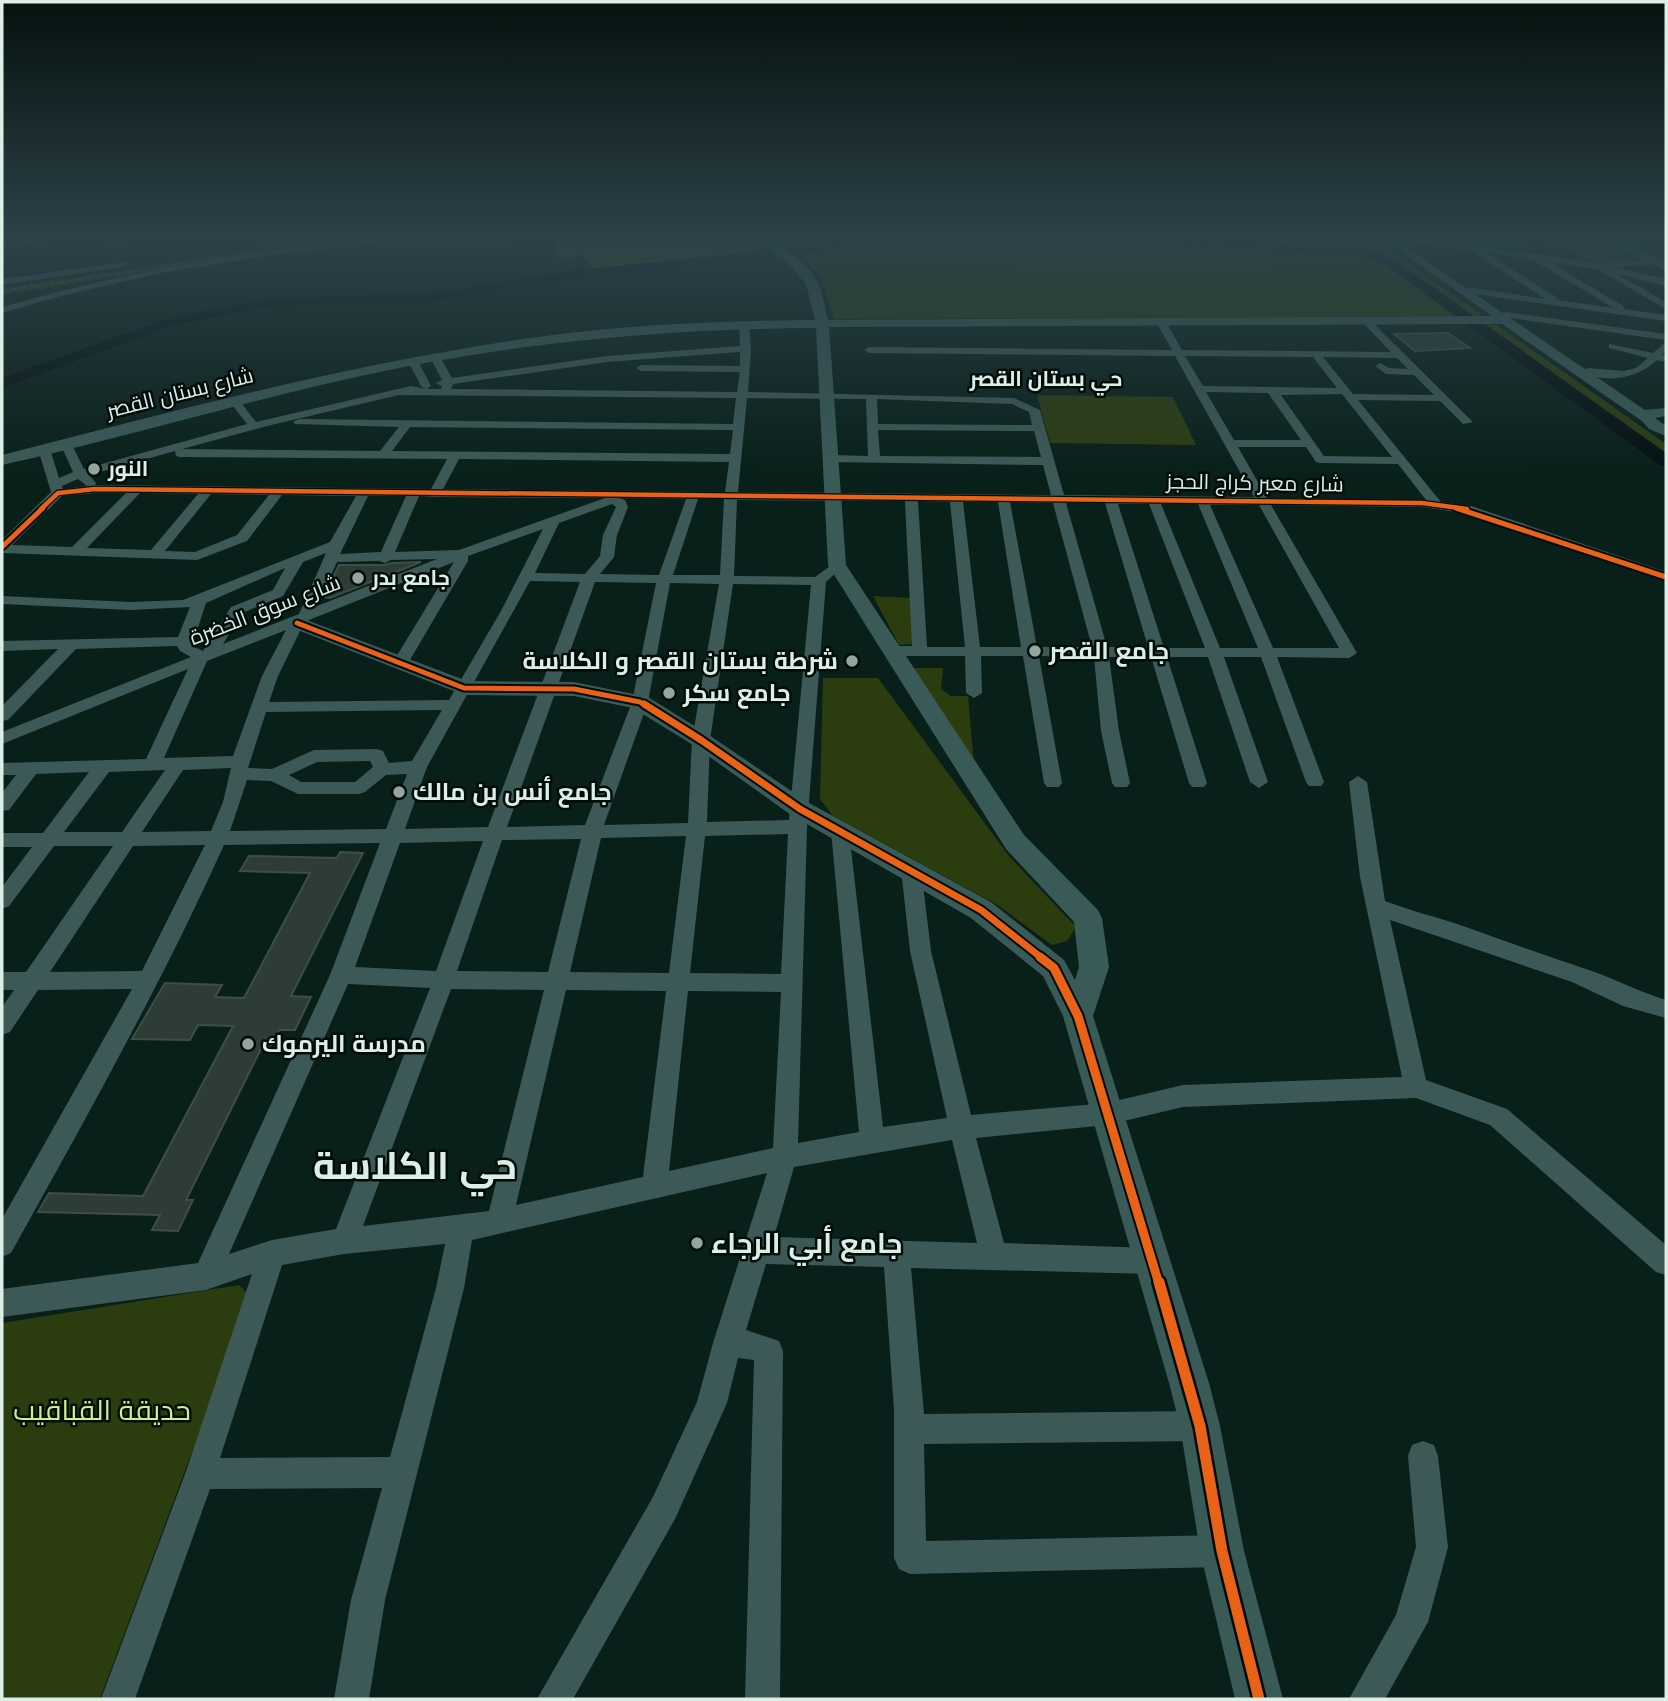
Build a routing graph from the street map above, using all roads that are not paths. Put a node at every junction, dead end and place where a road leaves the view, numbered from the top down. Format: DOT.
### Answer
graph roads {
  1 [pos="820,315"];
  2 [pos="1495,315"];
  3 [pos="1496,315"];
  4 [pos="1646,315"];
  5 [pos="1499,318"];
  6 [pos="1666,318"];
  7 [pos="1366,321"];
  8 [pos="1161,322"];
  9 [pos="822,323"];
  10 [pos="744,324"];
  11 [pos="1666,337"];
  12 [pos="1666,345"];
  13 [pos="1612,346"];
  14 [pos="746,349"];
  15 [pos="869,350"];
  16 [pos="1178,353"];
  17 [pos="1316,355"];
  18 [pos="1400,355"];
  19 [pos="435,356"];
  20 [pos="1661,358"];
  21 [pos="413,360"];
  22 [pos="543,367"];
  23 [pos="1322,367"];
  24 [pos="745,369"];
  25 [pos="1414,369"];
  26 [pos="1588,371"];
  27 [pos="426,386"];
  28 [pos="447,387"];
  29 [pos="1198,389"];
  30 [pos="1275,390"];
  31 [pos="400,392"];
  32 [pos="1348,394"];
  33 [pos="743,397"];
  34 [pos="827,397"];
  35 [pos="872,397"];
  36 [pos="1443,398"];
  37 [pos="234,401"];
  38 [pos="557,409"];
  39 [pos="1657,414"];
  40 [pos="268,422"];
  41 [pos="408,422"];
  42 [pos="1468,422"];
  43 [pos="254,426"];
  44 [pos="739,426"];
  45 [pos="874,427"];
  46 [pos="1040,428"];
  47 [pos="1664,431"];
  48 [pos="502,440"];
  49 [pos="66,443"];
  50 [pos="1228,443"];
  51 [pos="940,444"];
  52 [pos="1309,444"];
  53 [pos="44,449"];
  54 [pos="383,456"];
  55 [pos="455,456"];
  56 [pos="134,458"];
  57 [pos="736,458"];
  58 [pos="831,459"];
  59 [pos="2,460"];
  60 [pos="874,460"];
  61 [pos="1050,461"];
  62 [pos="1402,461"];
  63 [pos="80,474"];
  64 [pos="57,488"];
  65 [pos="95,489"];
  66 [pos="136,490"];
  67 [pos="207,491"];
  68 [pos="278,492"];
  69 [pos="365,492"];
  70 [pos="414,493"];
  71 [pos="435,493"];
  72 [pos="693,496"];
  73 [pos="731,496"];
  74 [pos="911,496"];
  75 [pos="617,497"];
  76 [pos="832,497"];
  77 [pos="956,497"];
  78 [pos="1003,497"];
  79 [pos="1059,498"];
  80 [pos="1110,499"];
  81 [pos="1153,499"];
  82 [pos="1202,500"];
  83 [pos="1261,501"];
  84 [pos="1436,504"];
  85 [pos="554,521"];
  86 [pos="2,548"];
  87 [pos="75,552"];
  88 [pos="334,552"];
  89 [pos="461,554"];
  90 [pos="154,556"];
  91 [pos="298,559"];
  92 [pos="385,559"];
  93 [pos="828,573"];
  94 [pos="525,577"];
  95 [pos="1666,577"];
  96 [pos="589,578"];
  97 [pos="664,580"];
  98 [pos="727,580"];
  99 [pos="2,600"];
  100 [pos="200,600"];
  101 [pos="302,619"];
  102 [pos="184,641"];
  103 [pos="71,645"];
  104 [pos="5,650"];
  105 [pos="891,651"];
  106 [pos="920,651"];
  107 [pos="973,651"];
  108 [pos="1028,651"];
  109 [pos="1101,652"];
  110 [pos="1157,652"];
  111 [pos="1214,652"];
  112 [pos="1266,652"];
  113 [pos="205,655"];
  114 [pos="401,662"];
  115 [pos="547,689"];
  116 [pos="974,693"];
  117 [pos="459,696"];
  118 [pos="640,702"];
  119 [pos="258,707"];
  120 [pos="61,715"];
  121 [pos="2,716"];
  122 [pos="2,737"];
  123 [pos="701,740"];
  124 [pos="2,748"];
  125 [pos="178,764"];
  126 [pos="152,765"];
  127 [pos="103,767"];
  128 [pos="418,767"];
  129 [pos="240,768"];
  130 [pos="2,769"];
  131 [pos="30,769"];
  132 [pos="382,769"];
  133 [pos="274,775"];
  134 [pos="1259,782"];
  135 [pos="1315,782"];
  136 [pos="1358,782"];
  137 [pos="1053,783"];
  138 [pos="1121,783"];
  139 [pos="1198,783"];
  140 [pos="2,805"];
  141 [pos="799,818"];
  142 [pos="695,828"];
  143 [pos="593,830"];
  144 [pos="840,831"];
  145 [pos="495,832"];
  146 [pos="218,836"];
  147 [pos="393,836"];
  148 [pos="129,838"];
  149 [pos="48,839"];
  150 [pos="2,840"];
  151 [pos="911,869"];
  152 [pos="2,901"];
  153 [pos="1377,906"];
  154 [pos="341,975"];
  155 [pos="443,979"];
  156 [pos="31,980"];
  157 [pos="149,980"];
  158 [pos="557,980"];
  159 [pos="2,981"];
  160 [pos="677,982"];
  161 [pos="792,984"];
  162 [pos="1666,1009"];
  163 [pos="1078,1016"];
  164 [pos="2,1025"];
  165 [pos="1416,1087"];
  166 [pos="1108,1114"];
  167 [pos="960,1128"];
  168 [pos="872,1141"];
  169 [pos="785,1157"];
  170 [pos="654,1187"];
  171 [pos="499,1222"];
  172 [pos="461,1229"];
  173 [pos="344,1241"];
  174 [pos="2,1244"];
  175 [pos="757,1250"];
  176 [pos="272,1253"];
  177 [pos="896,1254"];
  178 [pos="994,1256"];
  179 [pos="1152,1261"];
  180 [pos="1666,1262"];
  181 [pos="206,1276"];
  182 [pos="2,1303"];
  183 [pos="727,1343"];
  184 [pos="1200,1426"];
  185 [pos="908,1429"];
  186 [pos="1423,1456"];
  187 [pos="403,1472"];
  188 [pos="200,1474"];
  189 [pos="1222,1551"];
  190 [pos="118,1699"];
  191 [pos="352,1699"];
  192 [pos="554,1699"];
  193 [pos="763,1699"];
  194 [pos="1259,1699"];
  195 [pos="1366,1699"];
  1 -- 9 [label="main road"];
  2 -- 5 [label="main road"];
  3 -- 5 [label="main road"];
  4 -- 6 [label="street"];
  5 -- 7 [label="main road, شارع بستان القصر"];
  5 -- 11 [label="street"];
  5 -- 26 [label="main road"];
  5 -- 39 [label="main road"];
  7 -- 8 [label="main road, شارع بستان القصر"];
  7 -- 18 [label="street"];
  8 -- 9 [label="main road, شارع بستان القصر"];
  8 -- 16 [label="street"];
  9 -- 10 [label="main road, شارع بستان القصر"];
  9 -- 34 [label="main road"];
  10 -- 14 [label="street"];
  10 -- 19 [label="main road, شارع بستان القصر"];
  12 -- 20 [label="street"];
  13 -- 20 [label="street"];
  14 -- 22 [label="street"];
  14 -- 24 [label="street"];
  15 -- 16 [label="street"];
  16 -- 17 [label="street"];
  16 -- 29 [label="street"];
  17 -- 18 [label="street"];
  17 -- 23 [label="street"];
  18 -- 25 [label="street"];
  19 -- 21 [label="main road, شارع بستان القصر"];
  19 -- 28 [label="street"];
  20 -- 26 [label="street"];
  21 -- 27 [label="street"];
  21 -- 37 [label="main road, شارع بستان القصر"];
  22 -- 24 [label="street"];
  22 -- 28 [label="street"];
  23 -- 25 [label="street"];
  23 -- 32 [label="street"];
  24 -- 33 [label="street"];
  25 -- 36 [label="street"];
  26 -- 39 [label="main road"];
  27 -- 28 [label="street"];
  27 -- 31 [label="street"];
  28 -- 31 [label="street"];
  28 -- 38 [label="street"];
  29 -- 30 [label="street"];
  29 -- 50 [label="street"];
  30 -- 32 [label="street"];
  30 -- 52 [label="street"];
  31 -- 40 [label="street"];
  32 -- 36 [label="street"];
  32 -- 62 [label="street"];
  33 -- 34 [label="street"];
  33 -- 38 [label="street"];
  33 -- 44 [label="street"];
  34 -- 35 [label="street"];
  34 -- 58 [label="main road"];
  35 -- 45 [label="street"];
  35 -- 46 [label="street"];
  36 -- 42 [label="street"];
  37 -- 43 [label="street"];
  37 -- 49 [label="main road, شارع بستان القصر"];
  38 -- 44 [label="street"];
  38 -- 48 [label="street"];
  39 -- 47 [label="main road"];
  40 -- 41 [label="street"];
  40 -- 43 [label="street"];
  41 -- 48 [label="street"];
  41 -- 54 [label="street"];
  43 -- 56 [label="street"];
  44 -- 57 [label="street"];
  45 -- 51 [label="street"];
  45 -- 60 [label="street"];
  46 -- 51 [label="street"];
  46 -- 61 [label="street"];
  48 -- 55 [label="street"];
  48 -- 57 [label="street"];
  49 -- 53 [label="main road, شارع بستان القصر"];
  49 -- 63 [label="street"];
  50 -- 52 [label="street"];
  50 -- 83 [label="street"];
  51 -- 60 [label="street"];
  51 -- 61 [label="street"];
  52 -- 62 [label="street"];
  53 -- 59 [label="main road, شارع بستان القصر"];
  53 -- 64 [label="street"];
  54 -- 55 [label="street"];
  54 -- 56 [label="street"];
  55 -- 71 [label="street"];
  56 -- 63 [label="street"];
  57 -- 73 [label="street"];
  58 -- 60 [label="street"];
  58 -- 76 [label="main road"];
  61 -- 79 [label="street"];
  62 -- 84 [label="street"];
  63 -- 64 [label="street"];
  63 -- 65 [label="street"];
  64 -- 65 [label="street, شارع معبر كراج الحجز"];
  64 -- 86 [label="street"];
  65 -- 66 [label="street, شارع معبر كراج الحجز"];
  66 -- 67 [label="street, شارع معبر كراج الحجز"];
  66 -- 87 [label="street"];
  67 -- 68 [label="street, شارع معبر كراج الحجز"];
  67 -- 90 [label="street"];
  68 -- 69 [label="street, شارع معبر كراج الحجز"];
  68 -- 90 [label="street"];
  69 -- 70 [label="street, شارع معبر كراج الحجز"];
  69 -- 88 [label="street"];
  70 -- 71 [label="street, شارع معبر كراج الحجز"];
  70 -- 92 [label="street"];
  71 -- 75 [label="street, شارع معبر كراج الحجز"];
  72 -- 73 [label="street, شارع معبر كراج الحجز"];
  72 -- 75 [label="street, شارع معبر كراج الحجز"];
  72 -- 97 [label="street"];
  73 -- 76 [label="street, شارع معبر كراج الحجز"];
  73 -- 98 [label="street"];
  74 -- 76 [label="street, شارع معبر كراج الحجز"];
  74 -- 77 [label="street, شارع معبر كراج الحجز"];
  74 -- 106 [label="street"];
  75 -- 85 [label="street, شارع سوق الخضرة"];
  75 -- 96 [label="street"];
  76 -- 93 [label="main road"];
  77 -- 78 [label="street, شارع معبر كراج الحجز"];
  77 -- 107 [label="street"];
  78 -- 79 [label="street, شارع معبر كراج الحجز"];
  78 -- 108 [label="street"];
  79 -- 80 [label="street, شارع معبر كراج الحجز"];
  79 -- 109 [label="street"];
  80 -- 81 [label="street, شارع معبر كراج الحجز"];
  80 -- 110 [label="street"];
  81 -- 82 [label="street, شارع معبر كراج الحجز"];
  81 -- 111 [label="street"];
  82 -- 83 [label="street, شارع معبر كراج الحجز"];
  82 -- 112 [label="street"];
  83 -- 84 [label="street, شارع معبر كراج الحجز"];
  83 -- 112 [label="street"];
  84 -- 95 [label="street, شارع معبر كراج الحجز"];
  85 -- 89 [label="street, شارع سوق الخضرة"];
  85 -- 94 [label="street"];
  86 -- 87 [label="street"];
  87 -- 90 [label="street"];
  88 -- 91 [label="street"];
  88 -- 92 [label="street"];
  88 -- 101 [label="street"];
  89 -- 92 [label="street"];
  89 -- 101 [label="street, شارع سوق الخضرة"];
  89 -- 114 [label="street"];
  91 -- 100 [label="street"];
  91 -- 113 [label="street"];
  93 -- 98 [label="street"];
  93 -- 105 [label="main road"];
  93 -- 141 [label="street"];
  94 -- 96 [label="street"];
  94 -- 117 [label="street"];
  96 -- 97 [label="street"];
  96 -- 115 [label="street"];
  97 -- 98 [label="street"];
  97 -- 118 [label="street"];
  98 -- 123 [label="street"];
  99 -- 100 [label="street"];
  100 -- 102 [label="street"];
  101 -- 113 [label="street, شارع سوق الخضرة"];
  101 -- 114 [label="street"];
  101 -- 119 [label="street"];
  102 -- 103 [label="street"];
  102 -- 113 [label="street"];
  103 -- 104 [label="street"];
  103 -- 121 [label="street"];
  105 -- 106 [label="street"];
  105 -- 163 [label="main road"];
  106 -- 107 [label="street"];
  107 -- 108 [label="street"];
  107 -- 116 [label="street"];
  108 -- 109 [label="street"];
  108 -- 137 [label="street"];
  109 -- 110 [label="street"];
  109 -- 138 [label="street"];
  110 -- 111 [label="street"];
  110 -- 139 [label="street"];
  111 -- 112 [label="street"];
  111 -- 134 [label="street"];
  112 -- 135 [label="street"];
  113 -- 120 [label="street, شارع سوق الخضرة"];
  113 -- 126 [label="street"];
  114 -- 117 [label="street"];
  115 -- 117 [label="street"];
  115 -- 118 [label="street"];
  115 -- 145 [label="street"];
  117 -- 119 [label="street"];
  117 -- 128 [label="street"];
  118 -- 123 [label="street"];
  118 -- 143 [label="street"];
  119 -- 129 [label="street"];
  120 -- 122 [label="street, شارع سوق الخضرة"];
  120 -- 124 [label="street"];
  123 -- 141 [label="street"];
  123 -- 142 [label="street"];
  125 -- 126 [label="street"];
  125 -- 129 [label="street"];
  125 -- 148 [label="street"];
  126 -- 127 [label="street"];
  127 -- 131 [label="street"];
  127 -- 149 [label="street"];
  128 -- 132 [label="street"];
  128 -- 147 [label="street"];
  129 -- 133 [label="street"];
  129 -- 146 [label="street"];
  130 -- 131 [label="street"];
  131 -- 140 [label="street"];
  132 -- 133 [label="street"];
  132 -- 133 [label="street"];
  136 -- 153 [label="street"];
  141 -- 142 [label="street"];
  141 -- 144 [label="street"];
  141 -- 161 [label="street"];
  142 -- 143 [label="street"];
  142 -- 160 [label="street"];
  143 -- 145 [label="street"];
  143 -- 158 [label="street"];
  144 -- 151 [label="street"];
  144 -- 168 [label="street"];
  145 -- 147 [label="street"];
  145 -- 155 [label="street"];
  146 -- 147 [label="street"];
  146 -- 148 [label="street"];
  146 -- 157 [label="street"];
  147 -- 154 [label="street"];
  148 -- 149 [label="street"];
  148 -- 156 [label="street"];
  149 -- 150 [label="street"];
  149 -- 152 [label="street"];
  151 -- 163 [label="street"];
  151 -- 167 [label="street"];
  153 -- 162 [label="street"];
  153 -- 165 [label="street"];
  154 -- 155 [label="street"];
  154 -- 181 [label="street"];
  155 -- 158 [label="street"];
  155 -- 173 [label="street"];
  156 -- 157 [label="street"];
  156 -- 159 [label="street"];
  156 -- 164 [label="street"];
  157 -- 174 [label="street"];
  158 -- 160 [label="street"];
  158 -- 171 [label="street"];
  160 -- 161 [label="street"];
  160 -- 170 [label="street"];
  161 -- 169 [label="street"];
  163 -- 166 [label="street"];
  165 -- 166 [label="street"];
  165 -- 180 [label="street"];
  166 -- 167 [label="street"];
  166 -- 179 [label="street"];
  167 -- 168 [label="street"];
  167 -- 178 [label="street"];
  168 -- 169 [label="street"];
  169 -- 170 [label="street"];
  169 -- 175 [label="street"];
  170 -- 171 [label="street"];
  171 -- 172 [label="street"];
  172 -- 173 [label="street"];
  172 -- 187 [label="street"];
  173 -- 176 [label="street"];
  175 -- 177 [label="street"];
  175 -- 183 [label="street"];
  176 -- 181 [label="street"];
  176 -- 188 [label="street"];
  177 -- 178 [label="street"];
  177 -- 185 [label="street"];
  178 -- 179 [label="street"];
  179 -- 184 [label="street"];
  181 -- 182 [label="street"];
  183 -- 192 [label="street"];
  183 -- 193 [label="street"];
  184 -- 185 [label="street"];
  184 -- 189 [label="street"];
  185 -- 189 [label="street"];
  186 -- 195 [label="street"];
  187 -- 188 [label="street"];
  187 -- 191 [label="street"];
  188 -- 190 [label="street"];
  189 -- 194 [label="street"];
}
